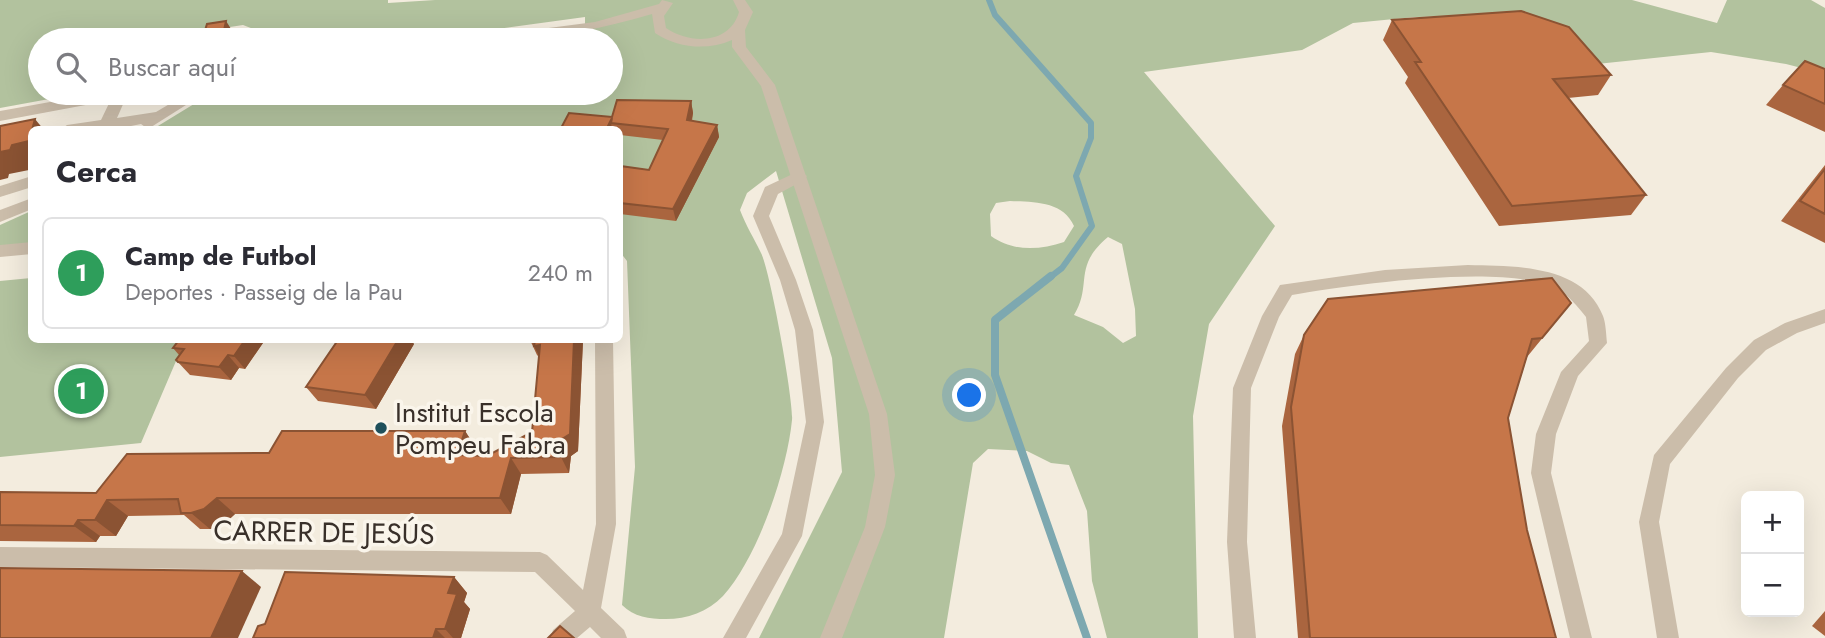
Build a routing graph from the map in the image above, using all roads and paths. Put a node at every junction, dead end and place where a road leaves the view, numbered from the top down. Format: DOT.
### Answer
graph roads {
  1 [pos="740,0"];
  2 [pos="667,3"];
  3 [pos="596,26"];
  4 [pos="580,28"];
  5 [pos="738,29"];
  6 [pos="660,30"];
  7 [pos="698,43"];
  8 [pos="747,61"];
  9 [pos="58,105"];
  10 [pos="117,105"];
  11 [pos="162,105"];
  12 [pos="177,105"];
  13 [pos="0,116"];
  14 [pos="156,117"];
  15 [pos="107,126"];
  16 [pos="146,126"];
  17 [pos="799,176"];
  18 [pos="28,182"];
  19 [pos="0,192"];
  20 [pos="28,206"];
  21 [pos="0,216"];
  22 [pos="28,248"];
  23 [pos="0,251"];
  24 [pos="1825,316"];
  25 [pos="604,343"];
  26 [pos="0,557"];
  27 [pos="300,560"];
  28 [pos="290,586"];
  29 [pos="590,611"];
  30 [pos="561,638"];
  31 [pos="616,638"];
  32 [pos="734,638"];
  33 [pos="831,638"];
  34 [pos="1245,638"];
  35 [pos="1581,638"];
  36 [pos="1668,638"];
  1 -- 5 [label="street"];
  2 -- 3 [label="street"];
  2 -- 6 [label="street"];
  3 -- 4 [label="street"];
  3 -- 6 [label="street"];
  5 -- 7 [label="street"];
  5 -- 8 [label="street"];
  6 -- 7 [label="street"];
  7 -- 8 [label="street"];
  8 -- 17 [label="street"];
  9 -- 13 [label="street"];
  10 -- 15 [label="street"];
  11 -- 14 [label="street"];
  12 -- 14 [label="street"];
  14 -- 15 [label="street"];
  14 -- 16 [label="street"];
  17 -- 32 [label="street"];
  17 -- 33 [label="street"];
  18 -- 19 [label="street"];
  20 -- 21 [label="street"];
  22 -- 23 [label="street"];
  24 -- 36 [label="street"];
  25 -- 29 [label="street"];
  26 -- 27 [label="street, CARRER DE JESÚS"];
  27 -- 28 [label="street"];
  27 -- 29 [label="street, CARRER DE JESÚS"];
  29 -- 30 [label="street"];
  29 -- 31 [label="street, CARRER DE JESÚS"];
  34 -- 35 [label="street"];
}
